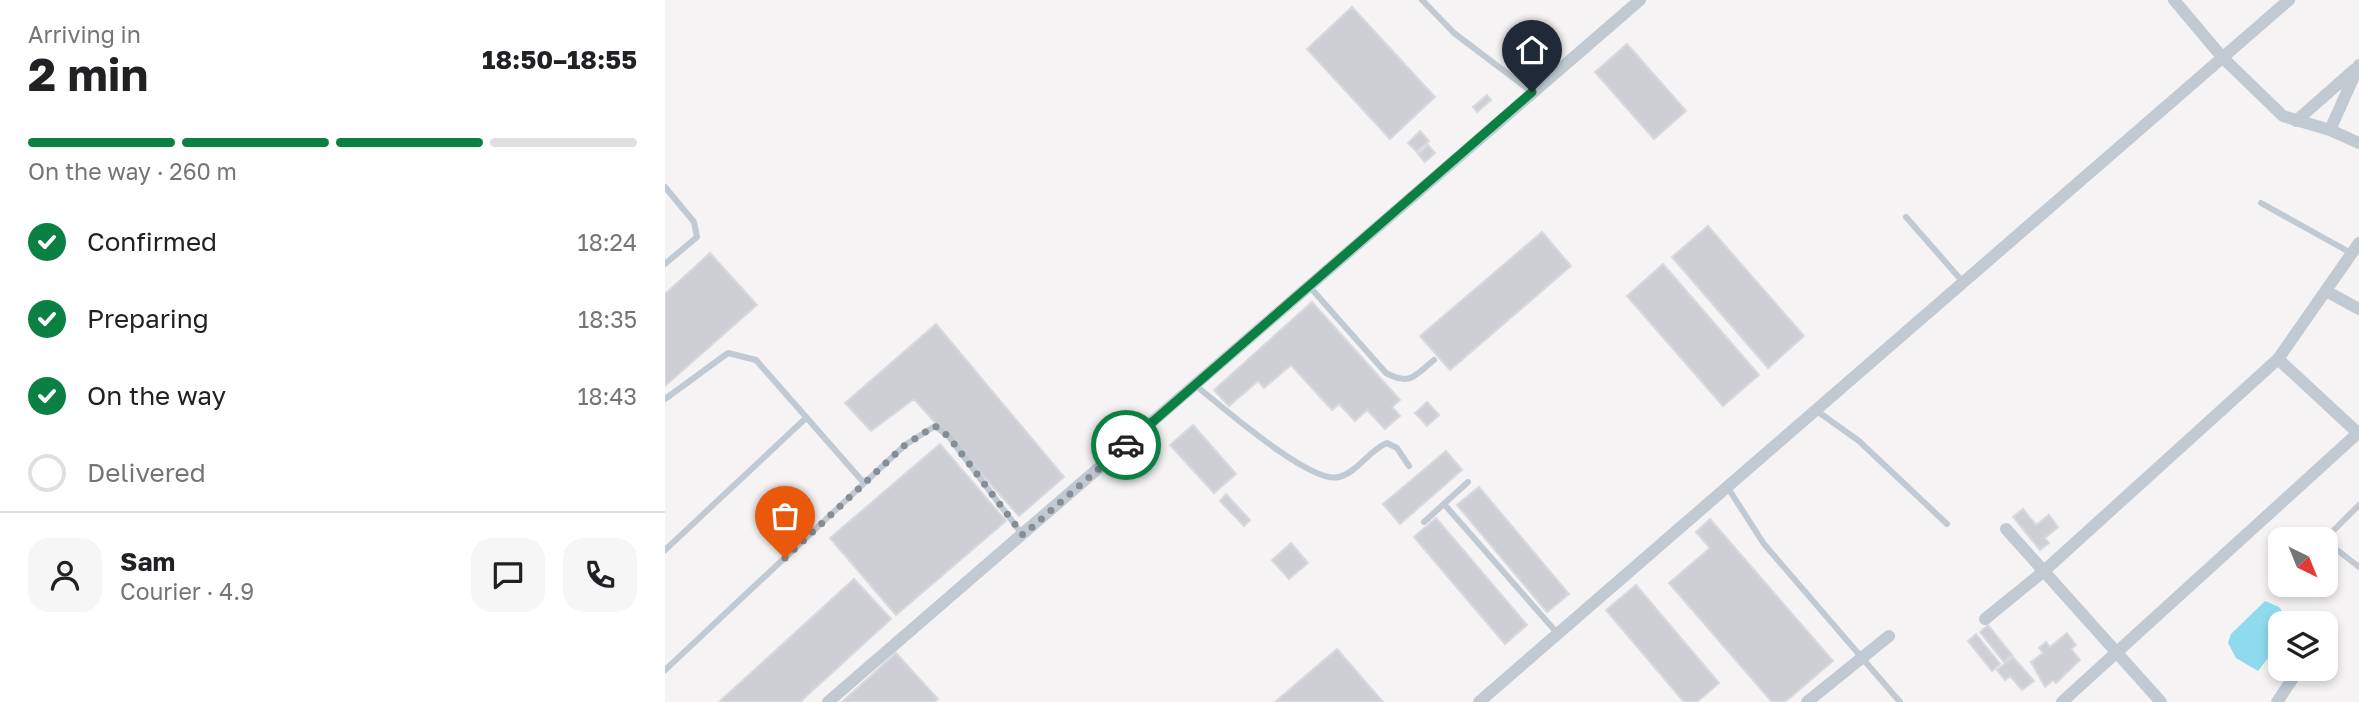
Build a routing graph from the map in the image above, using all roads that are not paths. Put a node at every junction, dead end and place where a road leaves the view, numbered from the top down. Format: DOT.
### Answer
graph roads {
  1 [pos="1422,0"];
  2 [pos="1640,0"];
  3 [pos="2174,0"];
  4 [pos="2289,0"];
  5 [pos="2223,57"];
  6 [pos="2358,66"];
  7 [pos="1532,92"];
  8 [pos="2295,121"];
  9 [pos="2330,130"];
  10 [pos="2359,143"];
  11 [pos="665,187"];
  12 [pos="2261,203"];
  13 [pos="1906,217"];
  14 [pos="2355,248"];
  15 [pos="665,264"];
  16 [pos="1965,284"];
  17 [pos="1309,286"];
  18 [pos="2326,291"];
  19 [pos="2359,309"];
  20 [pos="2278,359"];
  21 [pos="1434,360"];
  22 [pos="1195,385"];
  23 [pos="665,399"];
  24 [pos="1817,411"];
  25 [pos="806,418"];
  26 [pos="2358,434"];
  27 [pos="1409,466"];
  28 [pos="1468,482"];
  29 [pos="864,484"];
  30 [pos="1728,488"];
  31 [pos="1444,504"];
  32 [pos="2359,505"];
  33 [pos="1424,522"];
  34 [pos="1947,524"];
  35 [pos="2006,529"];
  36 [pos="1023,535"];
  37 [pos="665,550"];
  38 [pos="2359,567"];
  39 [pos="2044,570"];
  40 [pos="1985,619"];
  41 [pos="1558,634"];
  42 [pos="1889,636"];
  43 [pos="2116,654"];
  44 [pos="1862,656"];
  45 [pos="665,670"];
  46 [pos="2291,681"];
  47 [pos="828,702"];
  48 [pos="1479,702"];
  49 [pos="1807,702"];
  50 [pos="1900,702"];
  51 [pos="2062,702"];
  52 [pos="2161,702"];
  53 [pos="2277,702"];
  1 -- 7 [label="lane"];
  2 -- 7 [label="street"];
  3 -- 5 [label="street"];
  4 -- 5 [label="street"];
  5 -- 8 [label="street"];
  5 -- 16 [label="street"];
  6 -- 8 [label="street"];
  6 -- 9 [label="street"];
  7 -- 17 [label="street"];
  8 -- 9 [label="street"];
  9 -- 10 [label="street"];
  11 -- 15 [label="lane"];
  12 -- 14 [label="lane"];
  13 -- 16 [label="lane"];
  14 -- 18 [label="street"];
  16 -- 24 [label="street"];
  17 -- 21 [label="lane"];
  17 -- 22 [label="street"];
  18 -- 19 [label="street"];
  18 -- 20 [label="street"];
  20 -- 26 [label="street"];
  20 -- 39 [label="street"];
  22 -- 27 [label="lane"];
  22 -- 36 [label="street"];
  23 -- 25 [label="lane"];
  24 -- 30 [label="street"];
  24 -- 34 [label="lane"];
  25 -- 29 [label="lane"];
  25 -- 37 [label="lane"];
  26 -- 43 [label="street"];
  28 -- 31 [label="lane"];
  29 -- 36 [label="lane"];
  29 -- 45 [label="lane"];
  30 -- 41 [label="street"];
  30 -- 44 [label="lane"];
  31 -- 33 [label="lane"];
  31 -- 41 [label="lane"];
  32 -- 38 [label="lane"];
  35 -- 39 [label="street"];
  36 -- 47 [label="street"];
  39 -- 40 [label="street"];
  39 -- 43 [label="street"];
  41 -- 48 [label="street"];
  42 -- 44 [label="street"];
  43 -- 51 [label="street"];
  43 -- 52 [label="street"];
  44 -- 49 [label="street"];
  44 -- 50 [label="lane"];
  46 -- 53 [label="street"];
}
